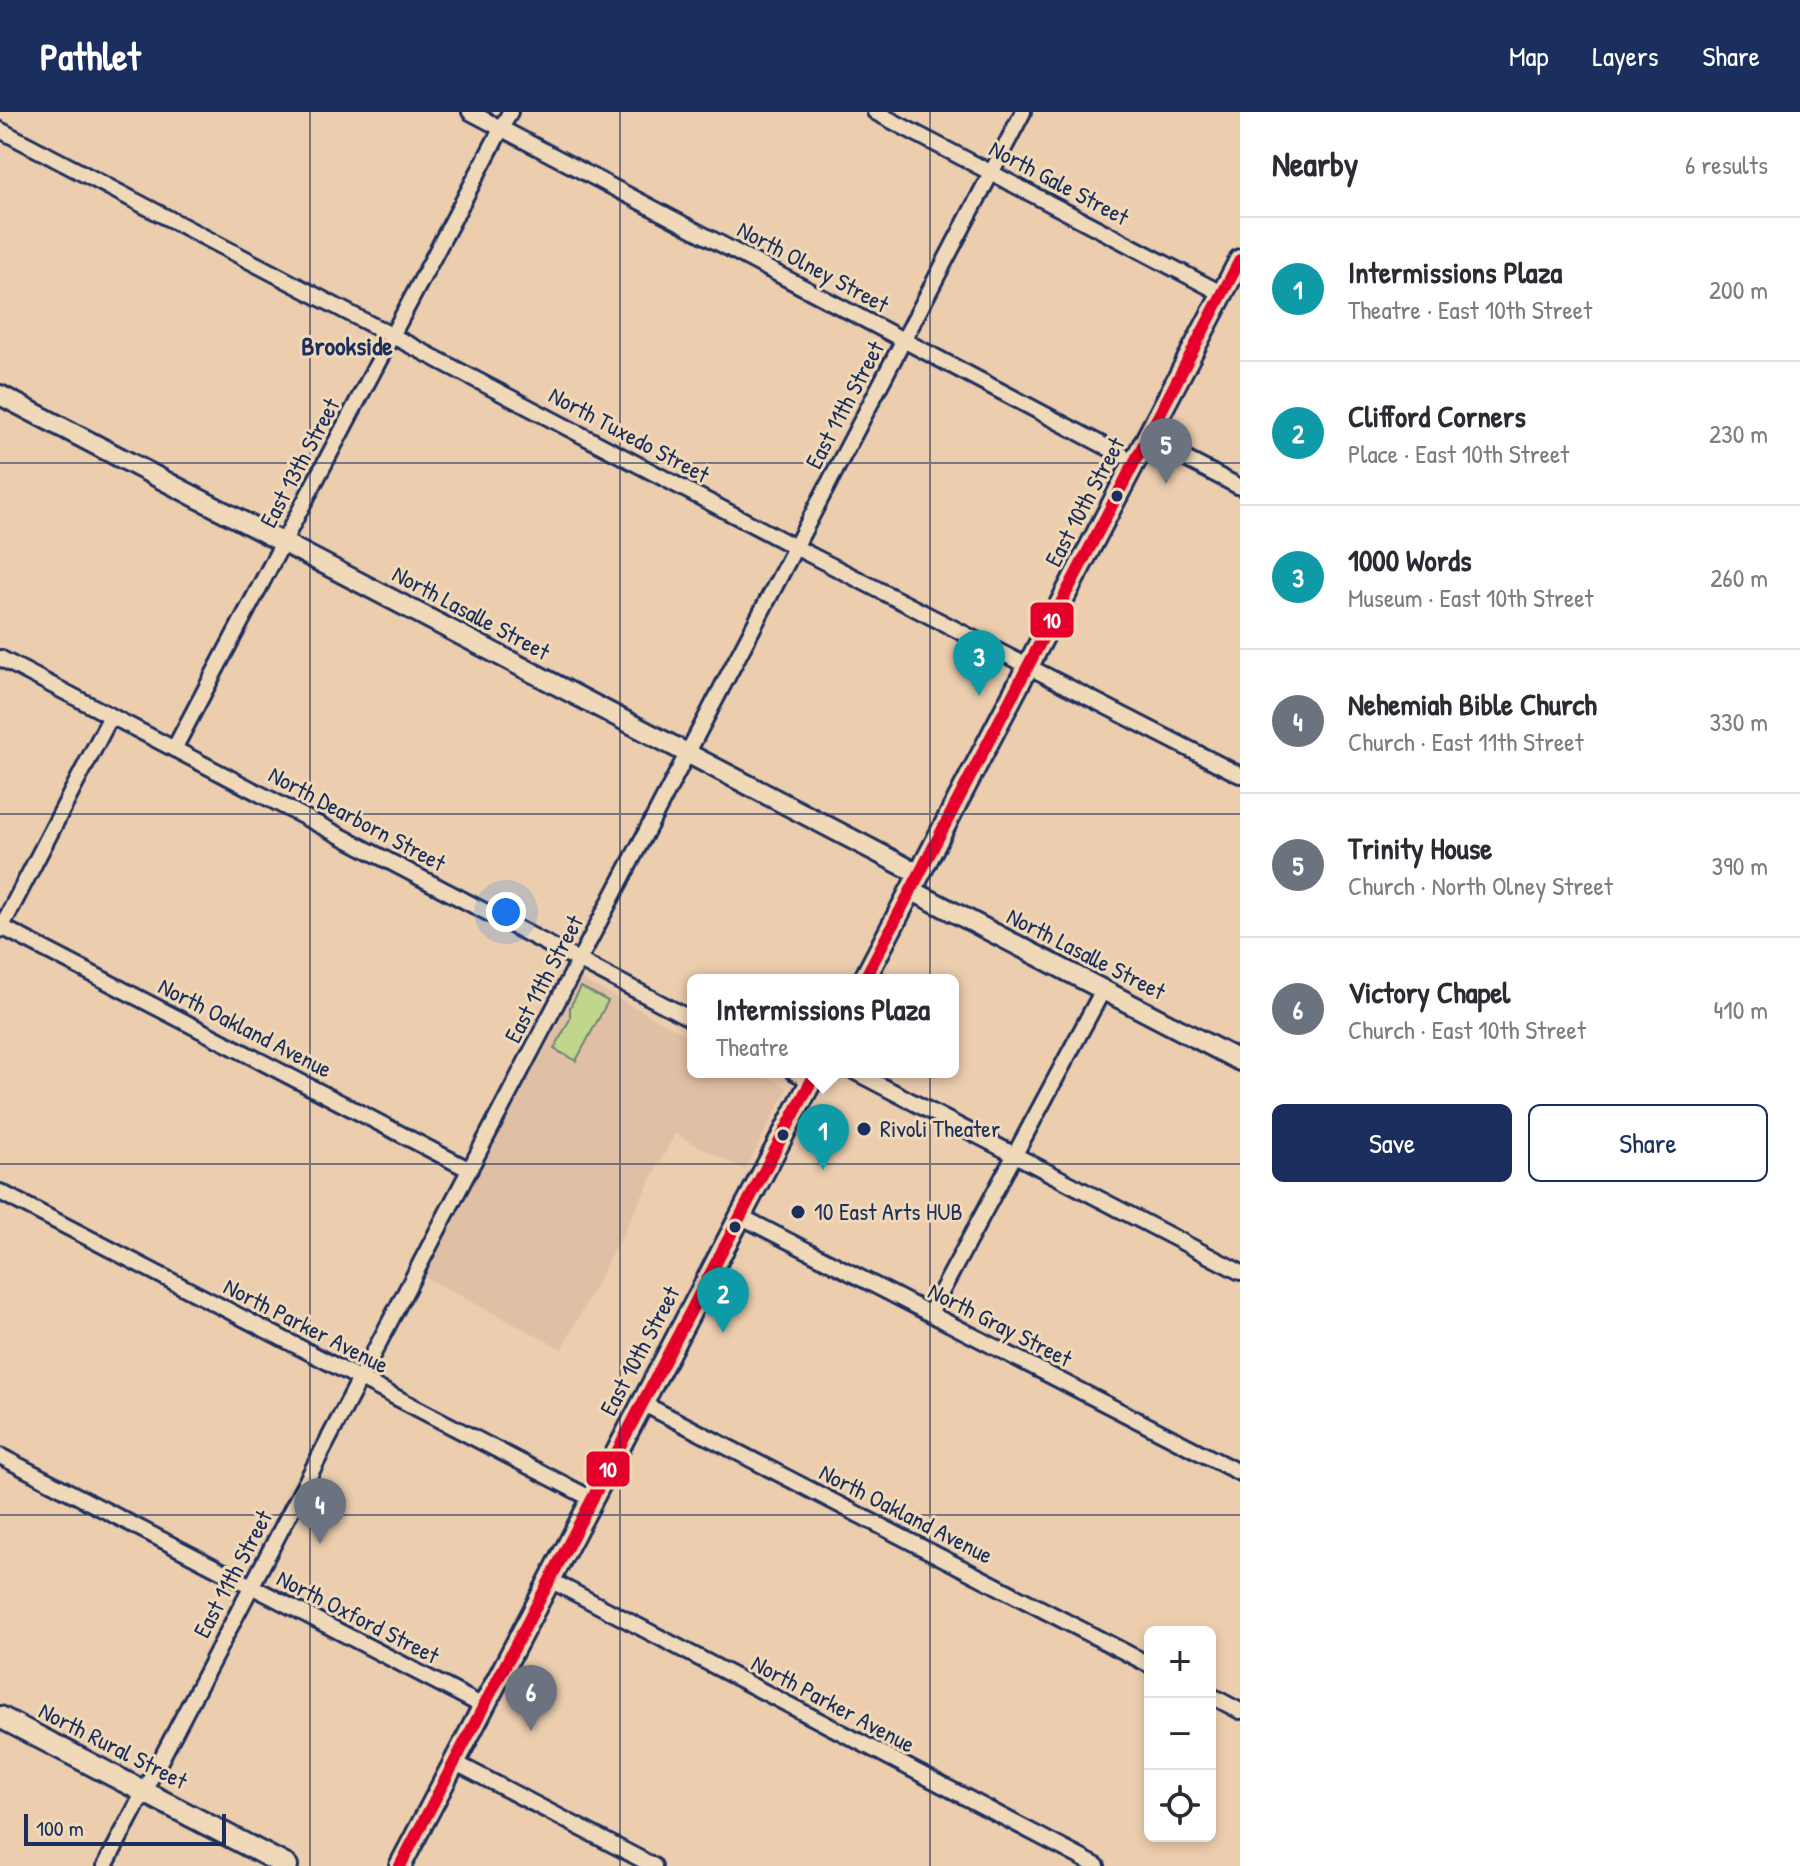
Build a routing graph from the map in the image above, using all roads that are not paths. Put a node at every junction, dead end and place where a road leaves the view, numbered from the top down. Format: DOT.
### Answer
graph roads {
  1 [pos="470,112"];
  2 [pos="510,112"];
  3 [pos="875,112"];
  4 [pos="1023,112"];
  5 [pos="502,129"];
  6 [pos="0,130"];
  7 [pos="991,173"];
  8 [pos="1240,260"];
  9 [pos="1223,294"];
  10 [pos="393,335"];
  11 [pos="903,339"];
  12 [pos="0,395"];
  13 [pos="1147,439"];
  14 [pos="1135,462"];
  15 [pos="1240,487"];
  16 [pos="283,543"];
  17 [pos="795,547"];
  18 [pos="0,658"];
  19 [pos="1028,666"];
  20 [pos="111,716"];
  21 [pos="174,749"];
  22 [pos="686,753"];
  23 [pos="1240,775"];
  24 [pos="915,882"];
  25 [pos="1,928"];
  26 [pos="579,960"];
  27 [pos="867,974"];
  28 [pos="1103,990"];
  29 [pos="687,1017"];
  30 [pos="1240,1061"];
  31 [pos="806,1078"];
  32 [pos="866,1078"];
  33 [pos="1015,1156"];
  34 [pos="470,1170"];
  35 [pos="0,1192"];
  36 [pos="740,1216"];
  37 [pos="1240,1272"];
  38 [pos="930,1313"];
  39 [pos="360,1379"];
  40 [pos="642,1403"];
  41 [pos="0,1456"];
  42 [pos="1240,1473"];
  43 [pos="592,1499"];
  44 [pos="550,1580"];
  45 [pos="251,1586"];
  46 [pos="1144,1662"];
  47 [pos="1216,1698"];
  48 [pos="483,1706"];
  49 [pos="1240,1711"];
  50 [pos="0,1717"];
  51 [pos="454,1762"];
  52 [pos="144,1792"];
  53 [pos="105,1866"];
  54 [pos="287,1866"];
  55 [pos="400,1866"];
  56 [pos="654,1866"];
  57 [pos="1097,1866"];
  1 -- 5 [label="street, North Olney Street"];
  2 -- 5 [label="street, East 13th Street"];
  3 -- 7 [label="street, North Gale Street"];
  4 -- 7 [label="street, East 11th Street"];
  5 -- 10 [label="street, East 13th Street"];
  5 -- 11 [label="street, North Olney Street"];
  6 -- 10 [label="street, North Tuxedo Street"];
  7 -- 9 [label="street, North Gale Street"];
  7 -- 11 [label="street, East 11th Street"];
  8 -- 9 [label="main road, East 10th Street"];
  9 -- 13 [label="main road, East 10th Street"];
  10 -- 16 [label="street, East 13th Street"];
  10 -- 17 [label="street, North Tuxedo Street"];
  11 -- 14 [label="street, North Olney Street"];
  11 -- 17 [label="street, East 11th Street"];
  12 -- 16 [label="street, North Lasalle Street"];
  13 -- 14 [label="main road, East 10th Street"];
  13 -- 15 [label="street"];
  14 -- 19 [label="main road, East 10th Street"];
  16 -- 21 [label="street, East 13th Street"];
  16 -- 22 [label="street, North Lasalle Street"];
  17 -- 19 [label="street, North Tuxedo Street"];
  17 -- 22 [label="street, East 11th Street"];
  18 -- 20 [label="street, North Dearborn Street"];
  19 -- 23 [label="street, North Tuxedo Street"];
  19 -- 24 [label="main road, East 10th Street"];
  20 -- 21 [label="street, North Dearborn Street"];
  20 -- 25 [label="street"];
  21 -- 26 [label="street, North Dearborn Street"];
  22 -- 24 [label="street, North Lasalle Street"];
  22 -- 26 [label="street, East 11th Street"];
  24 -- 27 [label="main road, East 10th Street"];
  24 -- 28 [label="street, North Lasalle Street"];
  25 -- 34 [label="street, North Oakland Avenue"];
  26 -- 29 [label="street, North Dearborn Street"];
  26 -- 34 [label="street, East 11th Street"];
  28 -- 30 [label="street, North Lasalle Street"];
  28 -- 33 [label="street"];
  31 -- 36 [label="main road, East 10th Street"];
  32 -- 33 [label="street"];
  33 -- 37 [label="street"];
  33 -- 38 [label="street"];
  34 -- 39 [label="street, East 11th Street"];
  35 -- 39 [label="street, North Parker Avenue"];
  36 -- 38 [label="street, North Gray Street"];
  36 -- 40 [label="main road, East 10th Street"];
  38 -- 42 [label="street, North Gray Street"];
  39 -- 43 [label="street, North Parker Avenue"];
  39 -- 45 [label="street, East 11th Street"];
  40 -- 43 [label="main road, East 10th Street"];
  40 -- 46 [label="street, North Oakland Avenue"];
  41 -- 45 [label="street, North Oxford Street"];
  43 -- 44 [label="main road, East 10th Street"];
  44 -- 48 [label="main road, East 10th Street"];
  44 -- 57 [label="street, North Parker Avenue"];
  45 -- 48 [label="street, North Oxford Street"];
  45 -- 52 [label="street, East 11th Street"];
  47 -- 49 [label="street"];
  48 -- 51 [label="main road, East 10th Street"];
  50 -- 52 [label="main road, North Rural Street"];
  51 -- 55 [label="main road, East 10th Street"];
  51 -- 56 [label="street"];
  52 -- 53 [label="street, East 11th Street"];
  52 -- 54 [label="main road, North Rural Street"];
}
